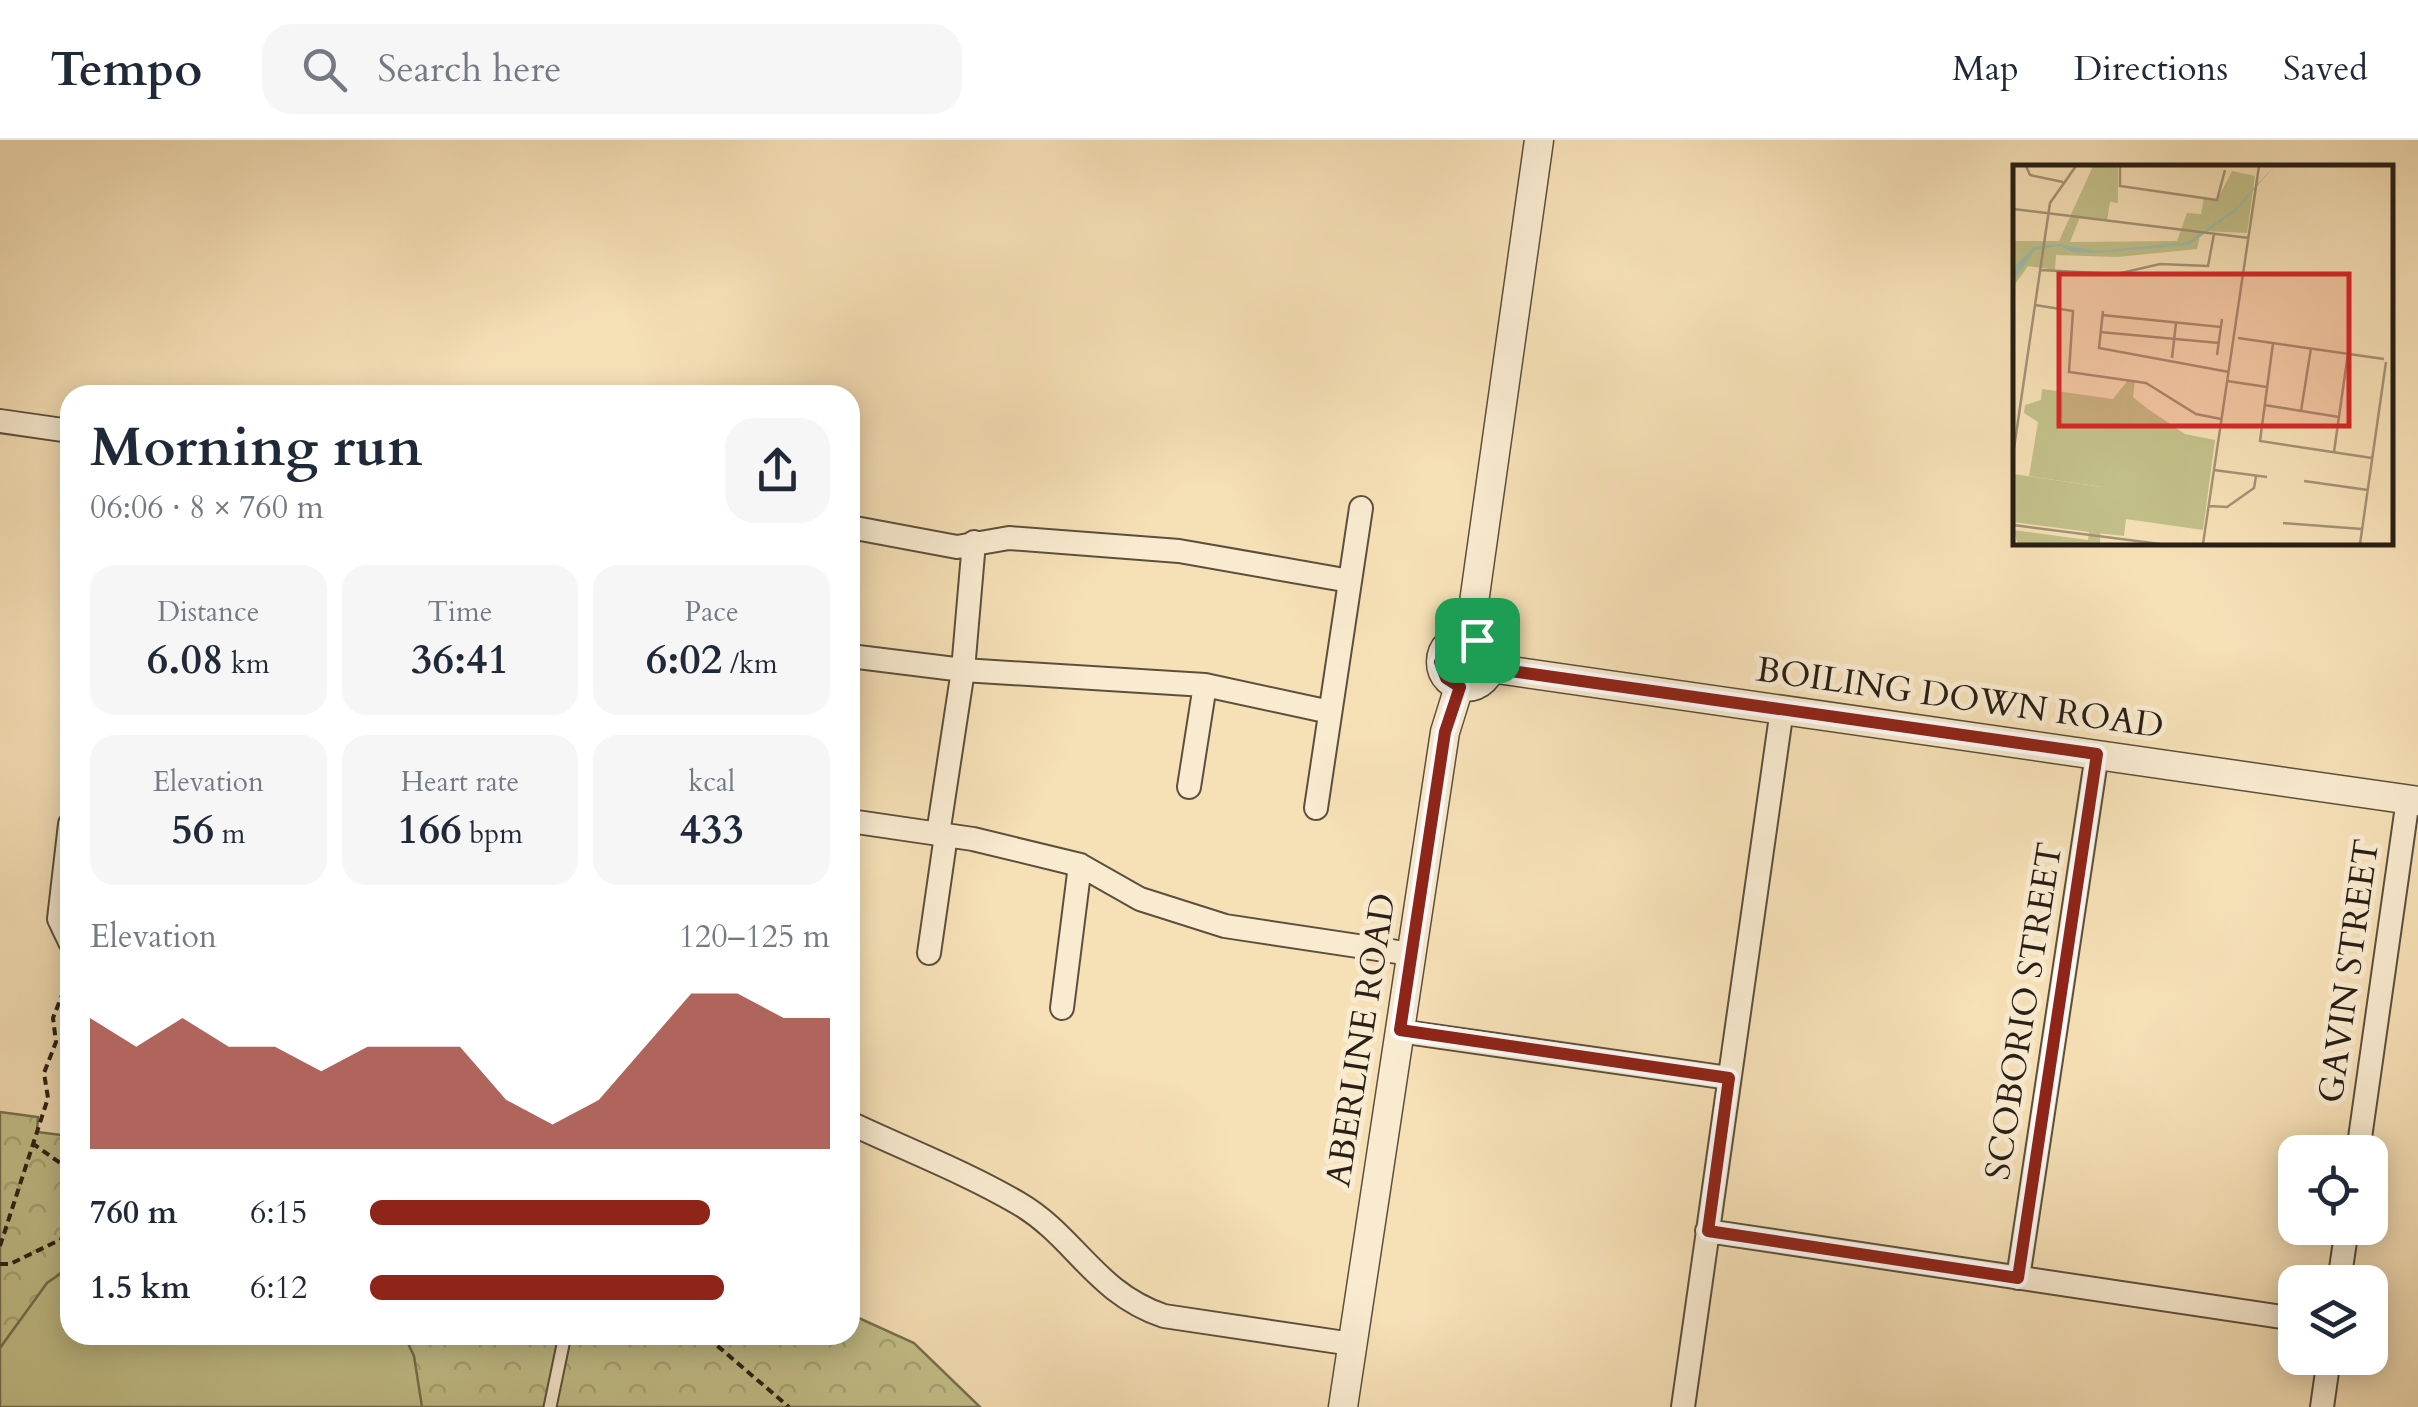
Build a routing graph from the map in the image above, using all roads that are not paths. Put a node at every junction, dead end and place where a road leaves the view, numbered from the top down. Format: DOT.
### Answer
graph roads {
  1 [pos="1539,140"];
  2 [pos="0,421"];
  3 [pos="60,430"];
  4 [pos="1361,508"];
  5 [pos="860,528"];
  6 [pos="974,542"];
  7 [pos="1350,581"];
  8 [pos="1469,638"];
  9 [pos="860,657"];
  10 [pos="1490,668"];
  11 [pos="963,670"];
  12 [pos="1205,685"];
  13 [pos="1460,687"];
  14 [pos="1782,708"];
  15 [pos="1330,712"];
  16 [pos="2097,754"];
  17 [pos="1189,787"];
  18 [pos="2413,800"];
  19 [pos="1316,808"];
  20 [pos="860,823"];
  21 [pos="942,835"];
  22 [pos="1080,865"];
  23 [pos="929,952"];
  24 [pos="1411,954"];
  25 [pos="1062,1008"];
  26 [pos="1400,1030"];
  27 [pos="1729,1078"];
  28 [pos="860,1128"];
  29 [pos="2361,1135"];
  30 [pos="1708,1231"];
  31 [pos="2018,1278"];
  32 [pos="2278,1317"];
  33 [pos="1352,1344"];
  34 [pos="562,1345"];
  35 [pos="2326,1375"];
  36 [pos="550,1407"];
  37 [pos="1344,1407"];
  38 [pos="1682,1407"];
  39 [pos="2322,1407"];
  1 -- 8 [label="street"];
  2 -- 3 [label="street"];
  4 -- 7 [label="street"];
  5 -- 6 [label="street"];
  6 -- 7 [label="street"];
  6 -- 11 [label="street"];
  7 -- 15 [label="street"];
  8 -- 10 [label="street"];
  8 -- 13 [label="street"];
  9 -- 11 [label="street"];
  10 -- 13 [label="street"];
  10 -- 14 [label="street, BOILING DOWN ROAD"];
  11 -- 12 [label="street"];
  11 -- 21 [label="street"];
  12 -- 15 [label="street"];
  12 -- 17 [label="street"];
  13 -- 24 [label="street, ABERLINE ROAD"];
  14 -- 16 [label="street, BOILING DOWN ROAD"];
  14 -- 27 [label="street"];
  15 -- 19 [label="street"];
  16 -- 18 [label="street, BOILING DOWN ROAD"];
  16 -- 31 [label="street, SCOBORIO STREET"];
  18 -- 29 [label="street, GAVIN STREET"];
  20 -- 21 [label="street"];
  21 -- 22 [label="street"];
  21 -- 23 [label="street"];
  22 -- 24 [label="street"];
  22 -- 25 [label="street"];
  24 -- 26 [label="street, ABERLINE ROAD"];
  26 -- 27 [label="street"];
  26 -- 33 [label="street, ABERLINE ROAD"];
  27 -- 30 [label="street"];
  28 -- 33 [label="street"];
  30 -- 31 [label="street"];
  30 -- 38 [label="street"];
  31 -- 32 [label="street"];
  33 -- 37 [label="street, ABERLINE ROAD"];
  34 -- 36 [label="lane"];
  35 -- 39 [label="street"];
}
